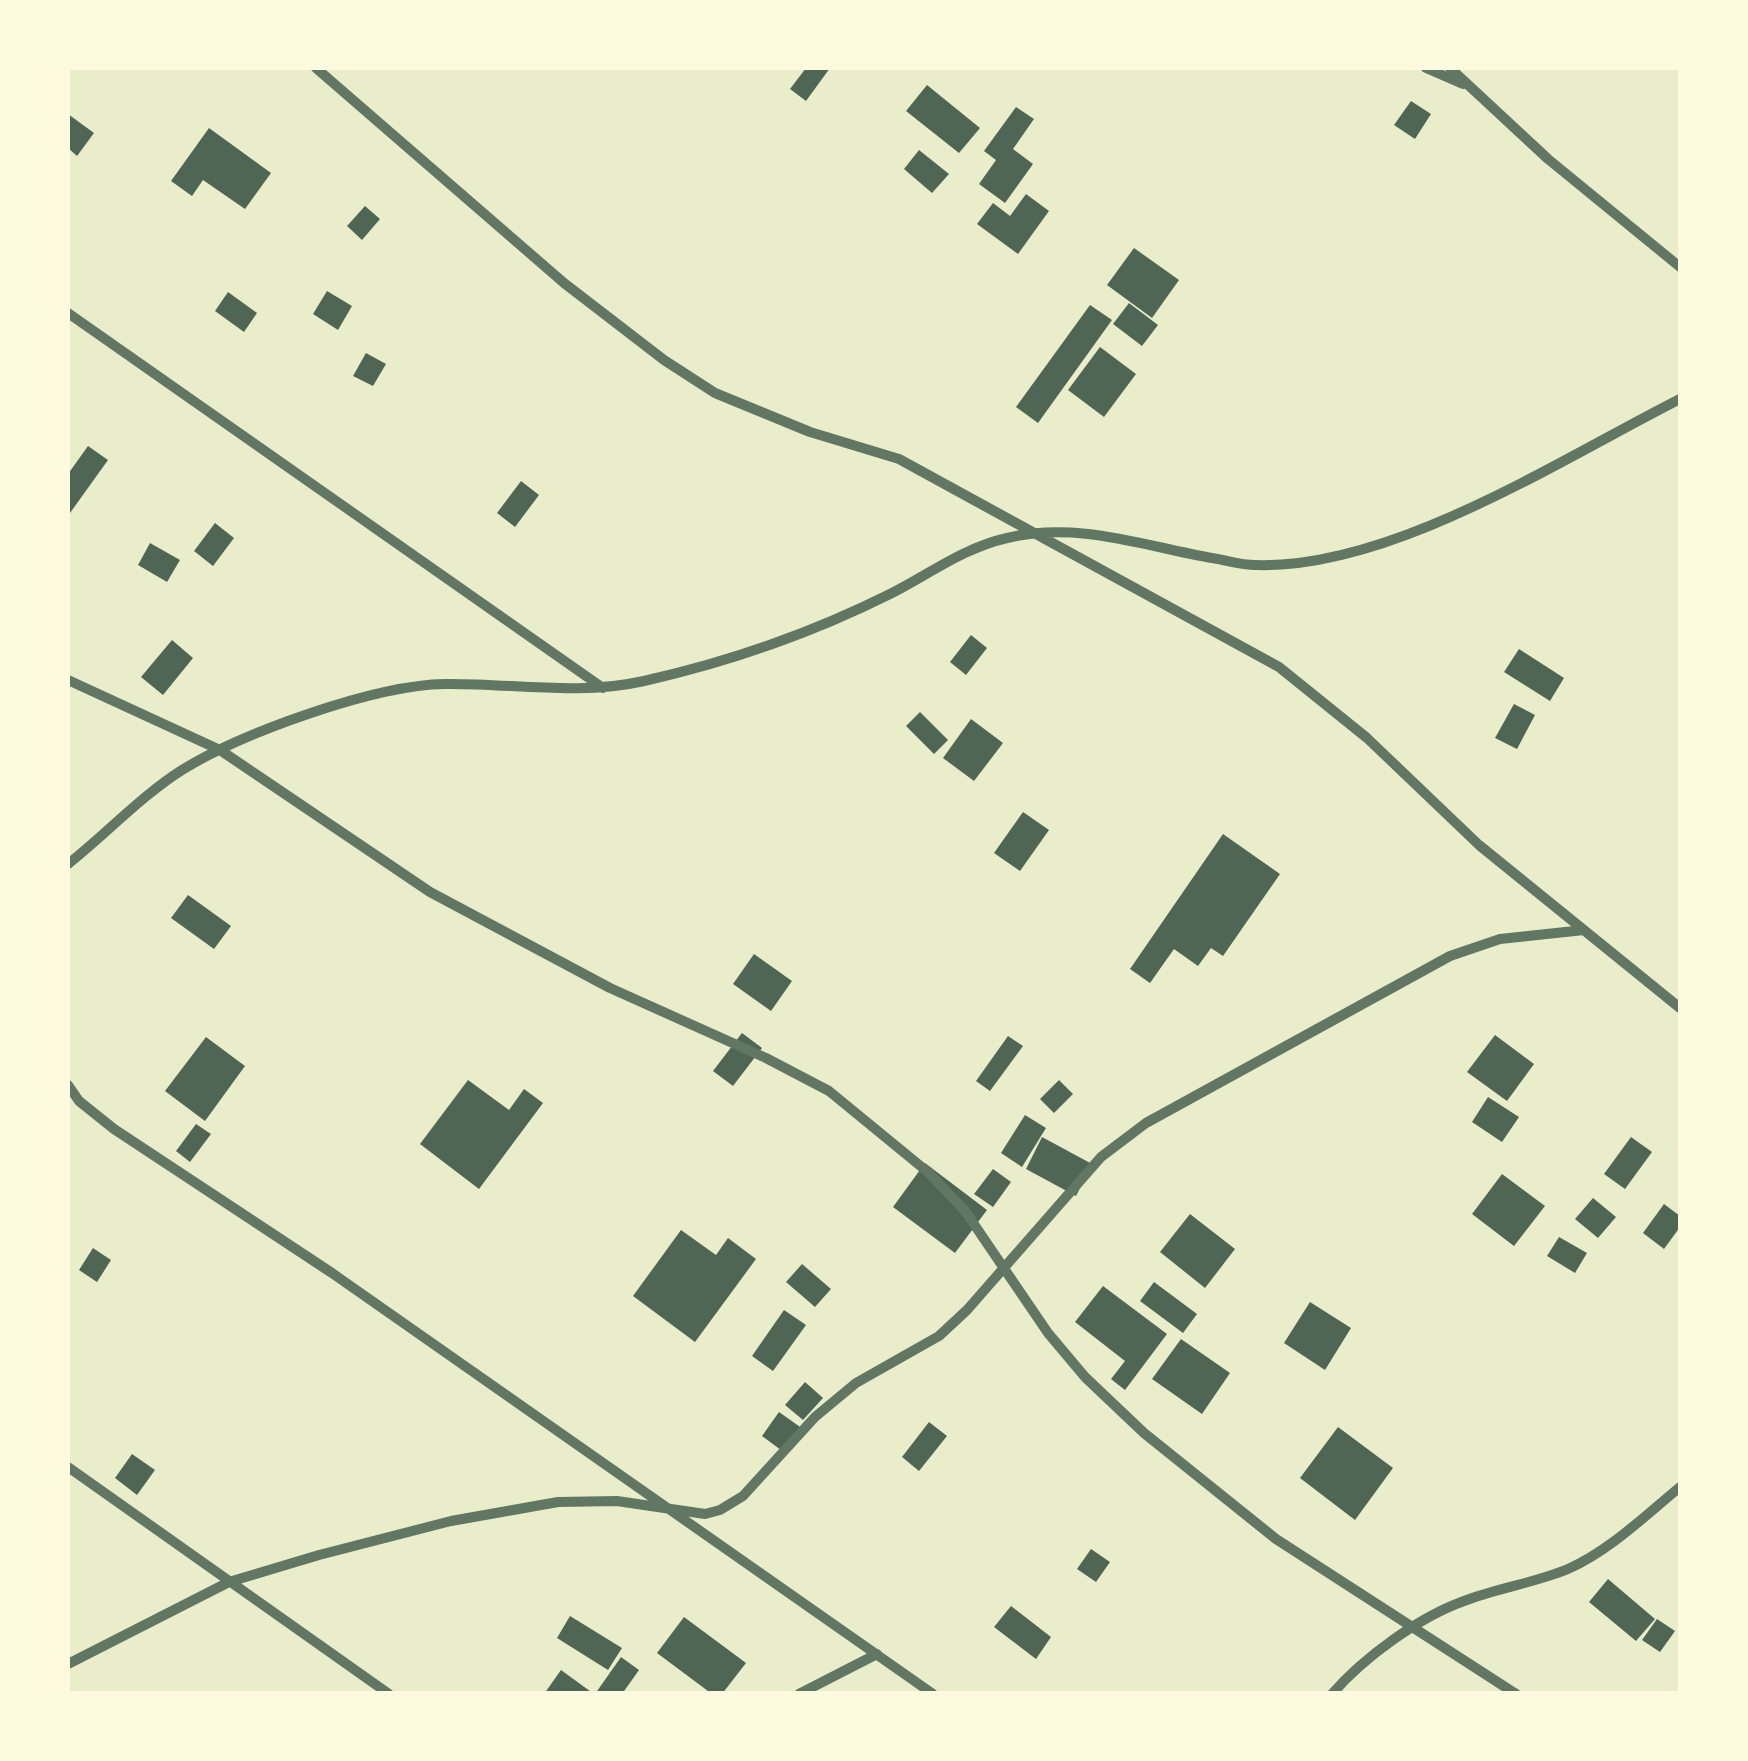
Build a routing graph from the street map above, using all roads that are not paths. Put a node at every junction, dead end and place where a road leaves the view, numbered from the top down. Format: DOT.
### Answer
graph roads {
  1 [pos="316,68"];
  2 [pos="1426,68"];
  3 [pos="1450,68"];
  4 [pos="1468,86"];
  5 [pos="1680,267"];
  6 [pos="68,312"];
  7 [pos="1680,399"];
  8 [pos="1032,534"];
  9 [pos="68,680"];
  10 [pos="603,688"];
  11 [pos="220,750"];
  12 [pos="68,864"];
  13 [pos="1584,930"];
  14 [pos="1680,1008"];
  15 [pos="68,1085"];
  16 [pos="1004,1269"];
  17 [pos="68,1467"];
  18 [pos="1680,1487"];
  19 [pos="671,1509"];
  20 [pos="228,1582"];
  21 [pos="1414,1628"];
  22 [pos="877,1654"];
  23 [pos="68,1664"];
  24 [pos="389,1694"];
  25 [pos="800,1694"];
  26 [pos="933,1694"];
  27 [pos="1332,1694"];
  28 [pos="1516,1694"];
  1 -- 8 [label="street"];
  2 -- 4 [label="street"];
  3 -- 4 [label="street"];
  4 -- 5 [label="street"];
  6 -- 10 [label="street"];
  7 -- 8 [label="street"];
  8 -- 10 [label="street"];
  8 -- 13 [label="street"];
  9 -- 11 [label="street"];
  10 -- 11 [label="street"];
  11 -- 12 [label="street"];
  11 -- 16 [label="street"];
  13 -- 14 [label="street"];
  13 -- 16 [label="street"];
  15 -- 19 [label="street"];
  16 -- 19 [label="street"];
  16 -- 21 [label="street"];
  17 -- 20 [label="street"];
  18 -- 21 [label="street"];
  19 -- 20 [label="street"];
  19 -- 22 [label="street"];
  20 -- 23 [label="street"];
  20 -- 24 [label="street"];
  21 -- 27 [label="street"];
  21 -- 28 [label="street"];
  22 -- 25 [label="street"];
  22 -- 26 [label="street"];
}
